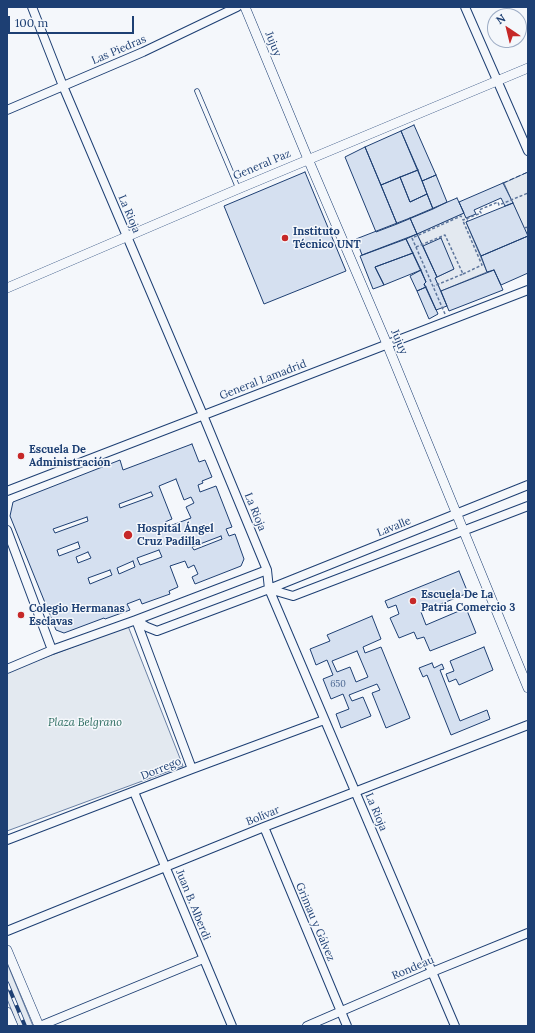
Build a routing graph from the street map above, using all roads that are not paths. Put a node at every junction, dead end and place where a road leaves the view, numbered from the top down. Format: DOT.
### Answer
graph roads {
  1 [pos="32,7"];
  2 [pos="237,7"];
  3 [pos="246,7"];
  4 [pos="465,7"];
  5 [pos="528,68"];
  6 [pos="498,80"];
  7 [pos="63,86"];
  8 [pos="197,91"];
  9 [pos="7,110"];
  10 [pos="528,150"];
  11 [pos="308,159"];
  12 [pos="238,189"];
  13 [pos="126,236"];
  14 [pos="7,288"];
  15 [pos="528,290"];
  16 [pos="387,344"];
  17 [pos="203,415"];
  18 [pos="528,486"];
  19 [pos="7,491"];
  20 [pos="528,506"];
  21 [pos="457,514"];
  22 [pos="7,530"];
  23 [pos="463,531"];
  24 [pos="267,570"];
  25 [pos="269,589"];
  26 [pos="136,620"];
  27 [pos="52,650"];
  28 [pos="7,669"];
  29 [pos="528,688"];
  30 [pos="324,720"];
  31 [pos="528,725"];
  32 [pos="192,769"];
  33 [pos="356,791"];
  34 [pos="134,792"];
  35 [pos="264,827"];
  36 [pos="7,840"];
  37 [pos="166,868"];
  38 [pos="7,931"];
  39 [pos="528,933"];
  40 [pos="7,950"];
  41 [pos="203,959"];
  42 [pos="432,972"];
  43 [pos="7,1012"];
  44 [pos="341,1012"];
  45 [pos="13,1026"];
  46 [pos="40,1026"];
  47 [pos="232,1026"];
  48 [pos="307,1026"];
  49 [pos="347,1026"];
  50 [pos="456,1026"];
  1 -- 7 [label="street, La Rioja"];
  2 -- 7 [label="street, Las Piedras"];
  3 -- 11 [label="street, Jujuy"];
  4 -- 6 [label="street"];
  5 -- 6 [label="street, General Paz"];
  6 -- 10 [label="street"];
  6 -- 11 [label="street, General Paz"];
  7 -- 9 [label="street, Las Piedras"];
  7 -- 13 [label="street, La Rioja"];
  8 -- 12 [label="lane"];
  11 -- 12 [label="street, General Paz"];
  11 -- 16 [label="street, Jujuy"];
  12 -- 13 [label="street, General Paz"];
  13 -- 14 [label="street, General Paz"];
  13 -- 17 [label="street, La Rioja"];
  15 -- 16 [label="street, General Lamadrid"];
  16 -- 17 [label="street, General Lamadrid"];
  16 -- 21 [label="street, Jujuy"];
  17 -- 19 [label="street, General Lamadrid"];
  17 -- 24 [label="street, La Rioja"];
  18 -- 21 [label="street, Lavalle"];
  20 -- 23 [label="street"];
  21 -- 23 [label="street, Jujuy"];
  21 -- 25 [label="street, Lavalle"];
  22 -- 27 [label="street"];
  23 -- 25 [label="street"];
  23 -- 29 [label="street, Jujuy"];
  24 -- 25 [label="street, La Rioja"];
  24 -- 26 [label="street"];
  25 -- 26 [label="street, Lavalle"];
  25 -- 30 [label="street, La Rioja"];
  26 -- 27 [label="street"];
  26 -- 32 [label="street"];
  27 -- 28 [label="street"];
  30 -- 32 [label="street, Dorrego"];
  30 -- 33 [label="street, La Rioja"];
  31 -- 33 [label="street, Bolívar"];
  32 -- 34 [label="street, Dorrego"];
  33 -- 35 [label="street, Bolívar"];
  33 -- 42 [label="street, La Rioja"];
  34 -- 36 [label="street, Dorrego"];
  34 -- 37 [label="street, Juan B. Alberdi"];
  35 -- 37 [label="street, Bolívar"];
  35 -- 44 [label="street, Grimau y Gálvez"];
  37 -- 38 [label="street, Bolívar"];
  37 -- 41 [label="street, Juan B. Alberdi"];
  39 -- 42 [label="street, Rondeau"];
  40 -- 46 [label="street"];
  41 -- 46 [label="street"];
  41 -- 47 [label="street, Juan B. Alberdi"];
  42 -- 44 [label="street, Rondeau"];
  42 -- 50 [label="street, La Rioja"];
  43 -- 45 [label="street"];
  44 -- 48 [label="street, Rondeau"];
  44 -- 49 [label="street, Grimau y Gálvez"];
}
